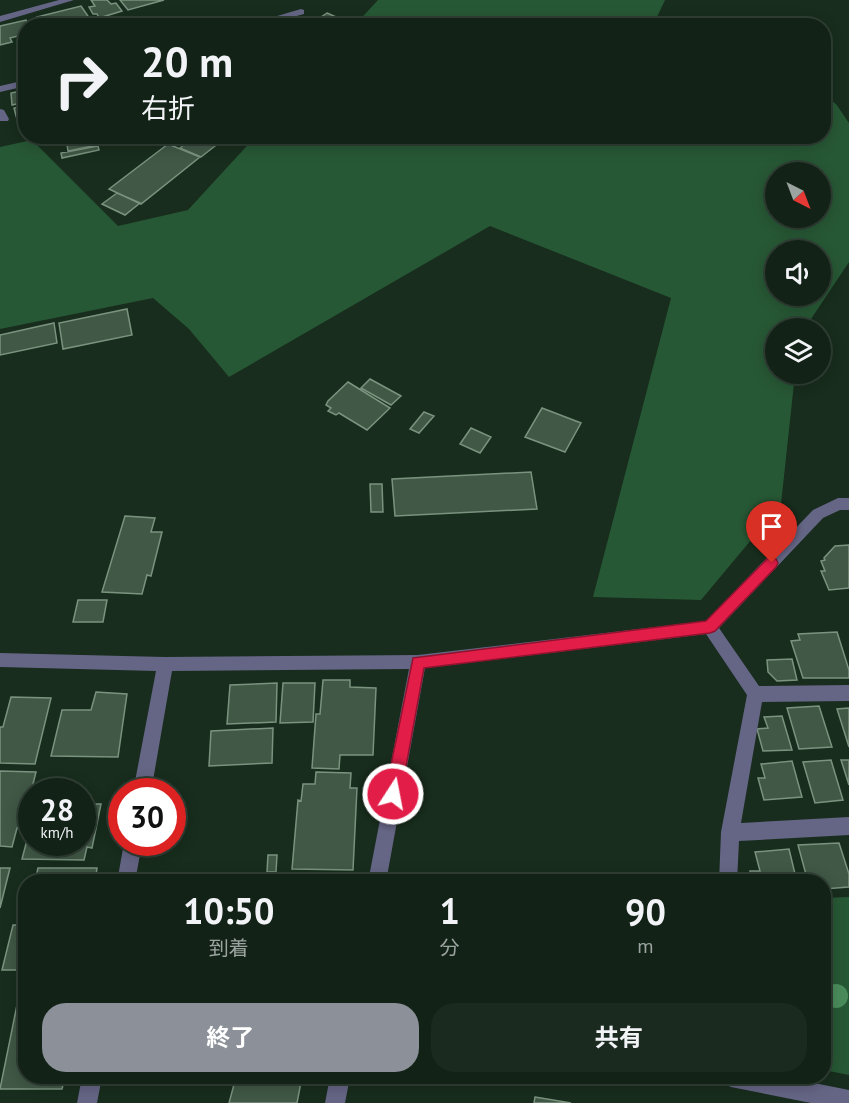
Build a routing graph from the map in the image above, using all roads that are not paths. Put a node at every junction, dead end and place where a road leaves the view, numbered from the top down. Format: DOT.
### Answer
graph roads {
  1 [pos="69,0"];
  2 [pos="301,12"];
  3 [pos="278,18"];
  4 [pos="0,19"];
  5 [pos="18,85"];
  6 [pos="0,89"];
  7 [pos="849,504"];
  8 [pos="710,627"];
  9 [pos="0,660"];
  10 [pos="418,662"];
  11 [pos="165,664"];
  12 [pos="849,693"];
  13 [pos="755,694"];
  14 [pos="145,778"];
  15 [pos="849,826"];
  16 [pos="730,832"];
  17 [pos="131,856"];
  18 [pos="127,874"];
  19 [pos="378,874"];
  20 [pos="728,874"];
  21 [pos="91,1084"];
  22 [pos="339,1084"];
  23 [pos="767,1084"];
  24 [pos="849,1100"];
  25 [pos="87,1103"];
  26 [pos="335,1103"];
  1 -- 4 [label="street"];
  2 -- 3 [label="street"];
  5 -- 6 [label="street"];
  7 -- 8 [label="street"];
  8 -- 10 [label="street"];
  8 -- 13 [label="street"];
  9 -- 11 [label="street"];
  10 -- 11 [label="street"];
  10 -- 19 [label="street"];
  11 -- 14 [label="street"];
  12 -- 13 [label="street"];
  13 -- 16 [label="street"];
  15 -- 16 [label="street"];
  16 -- 20 [label="street"];
  17 -- 18 [label="street"];
  21 -- 25 [label="street"];
  22 -- 26 [label="street"];
  23 -- 24 [label="street"];
}
